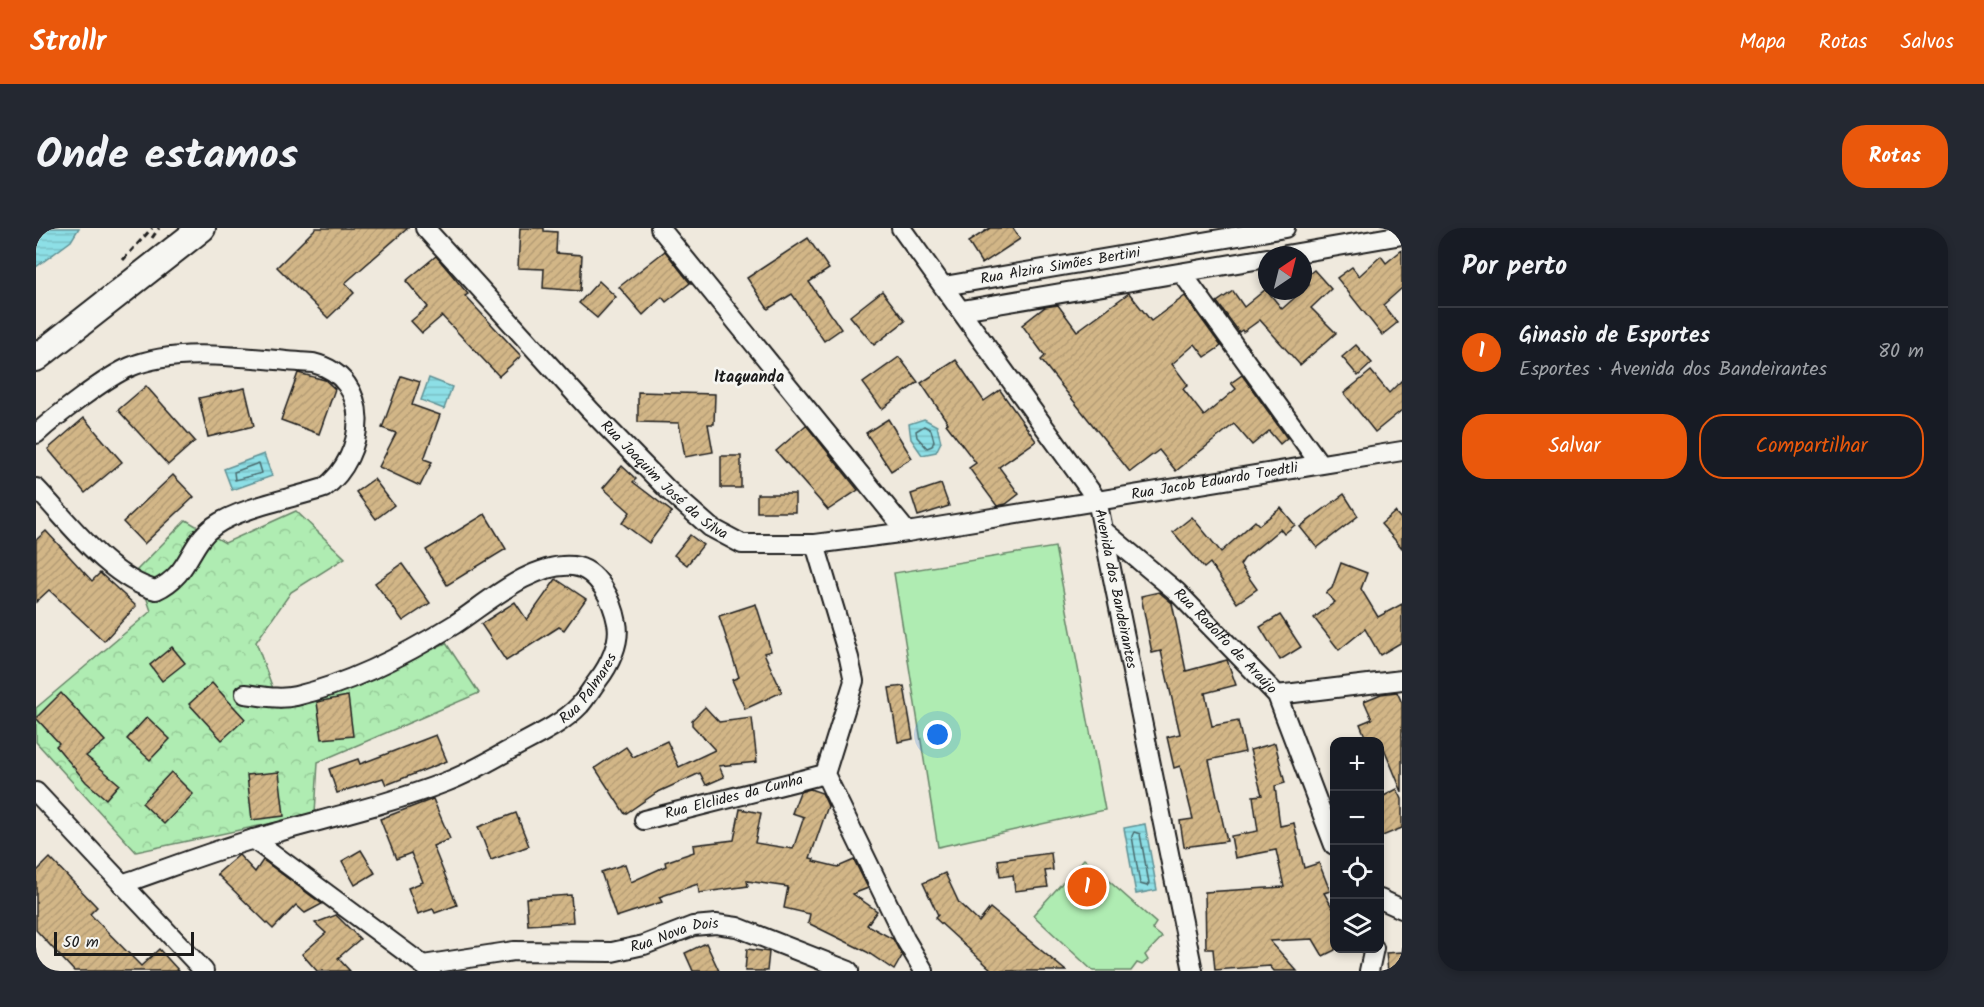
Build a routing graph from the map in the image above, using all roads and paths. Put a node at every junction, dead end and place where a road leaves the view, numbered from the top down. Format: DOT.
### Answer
graph roads {
  1 [pos="202,228"];
  2 [pos="425,228"];
  3 [pos="660,228"];
  4 [pos="902,228"];
  5 [pos="1286,228"];
  6 [pos="1402,236"];
  7 [pos="1312,251"];
  8 [pos="1258,260"];
  9 [pos="1182,273"];
  10 [pos="944,286"];
  11 [pos="962,310"];
  12 [pos="36,358"];
  13 [pos="36,434"];
  14 [pos="1402,451"];
  15 [pos="1320,464"];
  16 [pos="36,488"];
  17 [pos="1097,500"];
  18 [pos="1104,531"];
  19 [pos="907,532"];
  20 [pos="815,544"];
  21 [pos="1402,680"];
  22 [pos="245,694"];
  23 [pos="1277,695"];
  24 [pos="825,774"];
  25 [pos="36,792"];
  26 [pos="644,820"];
  27 [pos="1330,832"];
  28 [pos="253,840"];
  29 [pos="122,884"];
  30 [pos="1384,905"];
  31 [pos="1402,909"];
  32 [pos="1373,953"];
  33 [pos="427,968"];
  34 [pos="204,971"];
  35 [pos="849,971"];
  36 [pos="924,971"];
  37 [pos="1193,971"];
  38 [pos="1369,971"];
  1 -- 12 [label="main road"];
  2 -- 20 [label="street, Rua Joaquim José da Silva"];
  3 -- 19 [label="street"];
  4 -- 10 [label="street, Avenida dos Bandeirantes"];
  5 -- 10 [label="street, Rua Alzira Simões Bertini"];
  6 -- 7 [label="street"];
  8 -- 9 [label="street, Rua Alzira Simões Bertini"];
  9 -- 11 [label="street, Rua Alzira Simões Bertini"];
  9 -- 15 [label="street"];
  10 -- 11 [label="street, Avenida dos Bandeirantes"];
  11 -- 17 [label="street, Avenida dos Bandeirantes"];
  13 -- 16 [label="street"];
  14 -- 15 [label="street, Rua Jacob Eduardo Toedtli"];
  15 -- 17 [label="street, Rua Jacob Eduardo Toedtli"];
  17 -- 18 [label="street, Avenida dos Bandeirantes"];
  17 -- 19 [label="street, Rua Jacob Eduardo Toedtli"];
  18 -- 23 [label="street, Rua Rodolfo de Araújo"];
  18 -- 37 [label="street, Avenida dos Bandeirantes"];
  19 -- 20 [label="street, Rua Jacob Eduardo Toedtli"];
  20 -- 24 [label="street"];
  21 -- 23 [label="street"];
  22 -- 28 [label="street, Rua Palmares"];
  23 -- 27 [label="street, Rua Rodolfo de Araújo"];
  24 -- 26 [label="street, Rua Elclides da Cunha"];
  24 -- 36 [label="street"];
  25 -- 29 [label="street"];
  28 -- 29 [label="street, Rua Palmares"];
  28 -- 33 [label="street"];
  29 -- 34 [label="street"];
  30 -- 31 [label="street"];
  32 -- 38 [label="street"];
  33 -- 35 [label="street, Rua Nova Dois"];
}
